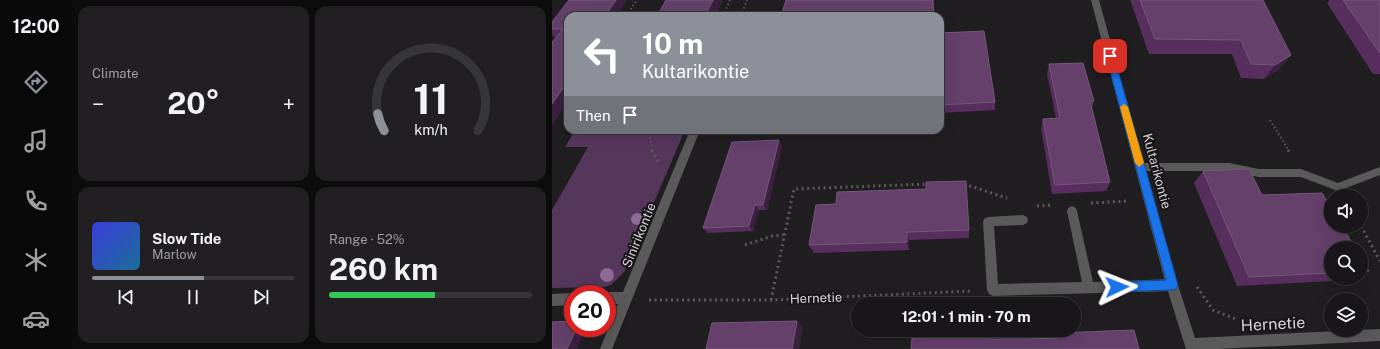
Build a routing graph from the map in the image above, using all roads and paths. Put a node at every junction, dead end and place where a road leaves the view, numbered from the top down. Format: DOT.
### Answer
graph roads {
  1 [pos="636,0"];
  2 [pos="730,0"];
  3 [pos="747,0"];
  4 [pos="1094,0"];
  5 [pos="628,12"];
  6 [pos="725,12"];
  7 [pos="742,12"];
  8 [pos="1270,120"];
  9 [pos="693,134"];
  10 [pos="1140,167"];
  11 [pos="1380,171"];
  12 [pos="1301,173"];
  13 [pos="961,183"];
  14 [pos="929,184"];
  15 [pos="1014,201"];
  16 [pos="1129,201"];
  17 [pos="1085,203"];
  18 [pos="1057,204"];
  19 [pos="1036,206"];
  20 [pos="1072,211"];
  21 [pos="1023,220"];
  22 [pos="1365,233"];
  23 [pos="783,235"];
  24 [pos="745,245"];
  25 [pos="1380,261"];
  26 [pos="1172,285"];
  27 [pos="1089,288"];
  28 [pos="993,290"];
  29 [pos="616,298"];
  30 [pos="628,298"];
  31 [pos="564,299"];
  32 [pos="552,300"];
  33 [pos="771,300"];
  34 [pos="1380,335"];
  35 [pos="1191,346"];
  36 [pos="606,349"];
  1 -- 5 [label="path"];
  2 -- 6 [label="path"];
  3 -- 7 [label="path"];
  4 -- 10 [label="street, Kultarikontie"];
  8 -- 12 [label="path"];
  9 -- 30 [label="street, Sinirikontie"];
  10 -- 12 [label="street"];
  10 -- 26 [label="street, Kultarikontie"];
  11 -- 12 [label="street"];
  13 -- 15 [label="path"];
  14 -- 23 [label="path"];
  16 -- 17 [label="path"];
  18 -- 19 [label="path"];
  20 -- 27 [label="street"];
  21 -- 28 [label="street"];
  22 -- 25 [label="path"];
  23 -- 24 [label="path"];
  23 -- 33 [label="path"];
  26 -- 27 [label="street"];
  26 -- 35 [label="street, Kultarikontie"];
  27 -- 28 [label="street"];
  28 -- 33 [label="path, Hernetie"];
  29 -- 30 [label="street"];
  30 -- 33 [label="path, Hernetie"];
  30 -- 36 [label="street, Sinirikontie"];
  31 -- 32 [label="street"];
  34 -- 35 [label="street, Hernetie"];
}
